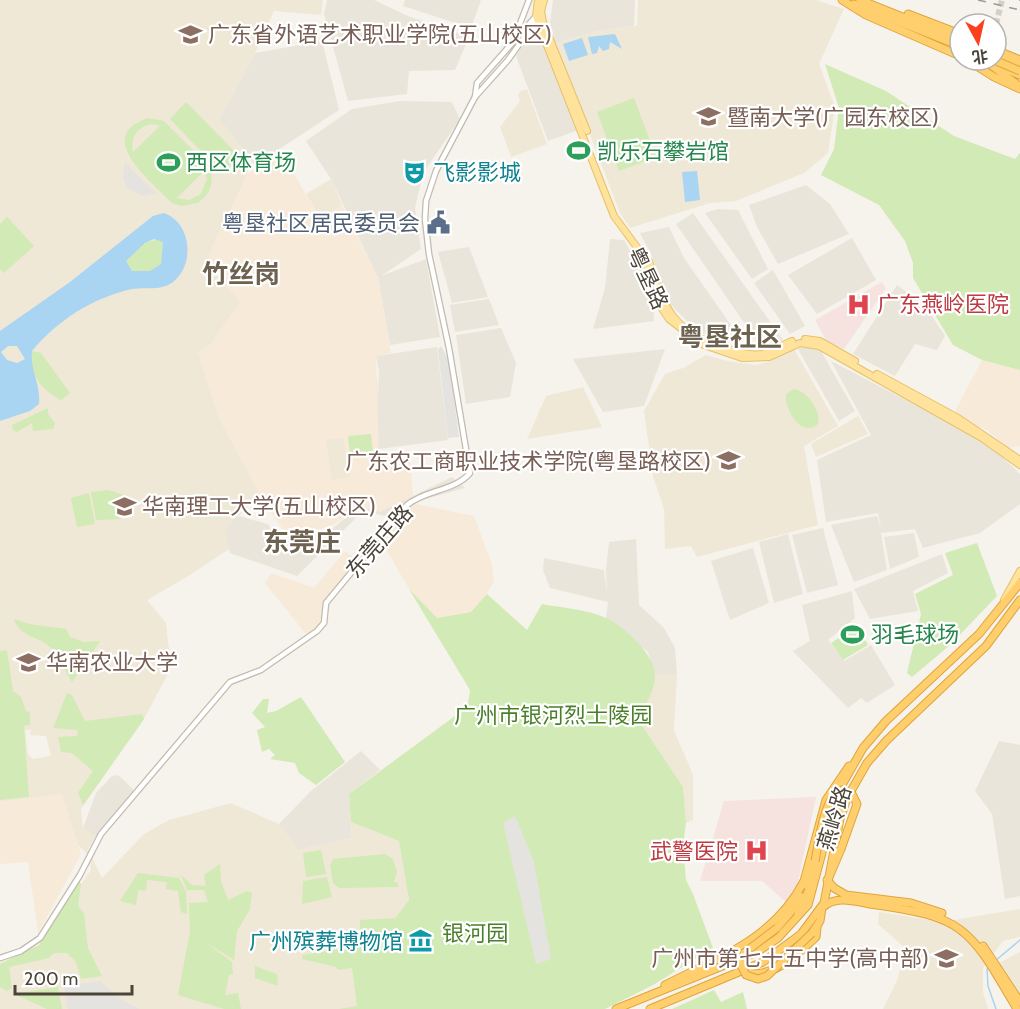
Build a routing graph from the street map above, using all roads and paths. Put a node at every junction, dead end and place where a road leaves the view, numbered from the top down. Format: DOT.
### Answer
graph roads {
  1 [pos="529,0"];
  2 [pos="538,0"];
  3 [pos="544,0"];
  4 [pos="842,0"];
  5 [pos="860,0"];
  6 [pos="872,0"];
  7 [pos="538,17"];
  8 [pos="912,24"];
  9 [pos="948,29"];
  10 [pos="948,36"];
  11 [pos="522,38"];
  12 [pos="514,39"];
  13 [pos="545,40"];
  14 [pos="948,40"];
  15 [pos="948,49"];
  16 [pos="986,72"];
  17 [pos="1002,72"];
  18 [pos="1020,88"];
  19 [pos="474,97"];
  20 [pos="1020,460"];
  21 [pos="1020,465"];
  22 [pos="1020,572"];
  23 [pos="1020,583"];
  24 [pos="1020,600"];
  25 [pos="1001,607"];
  26 [pos="855,760"];
  27 [pos="827,880"];
  28 [pos="804,881"];
  29 [pos="893,904"];
  30 [pos="822,908"];
  31 [pos="790,925"];
  32 [pos="817,927"];
  33 [pos="0,958"];
  34 [pos="736,971"];
  35 [pos="643,996"];
  36 [pos="1020,1002"];
  37 [pos="615,1009"];
  38 [pos="650,1009"];
  39 [pos="1017,1009"];
  1 -- 12 [label="street"];
  2 -- 7 [label="main road, 粤垦路"];
  3 -- 7 [label="main road, 粤垦路"];
  4 -- 8 [label="highway"];
  4 -- 15 [label="highway"];
  5 -- 8 [label="highway"];
  6 -- 9 [label="highway"];
  7 -- 11 [label="street, 东莞庄路"];
  7 -- 12 [label="street, 东莞庄路"];
  7 -- 13 [label="main road, 粤垦路"];
  7 -- 20 [label="main road, 粤垦路"];
  8 -- 10 [label="highway"];
  8 -- 14 [label="highway"];
  11 -- 13 [label="street"];
  11 -- 19 [label="street, 东莞庄路"];
  12 -- 19 [label="street, 东莞庄路"];
  13 -- 21 [label="main road, 粤垦路"];
  16 -- 18 [label="highway"];
  17 -- 18 [label="highway"];
  19 -- 33 [label="street, 东莞庄路"];
  22 -- 25 [label="main road, 燕岭路"];
  23 -- 25 [label="highway"];
  24 -- 27 [label="highway, 燕岭路"];
  25 -- 26 [label="highway, 燕岭路"];
  26 -- 28 [label="highway"];
  26 -- 31 [label="highway, 燕岭路"];
  27 -- 29 [label="highway"];
  27 -- 30 [label="highway, 燕岭路"];
  27 -- 31 [label="highway, bridge"];
  28 -- 32 [label="highway, bridge"];
  28 -- 35 [label="highway"];
  29 -- 30 [label="highway"];
  29 -- 36 [label="highway"];
  29 -- 39 [label="highway"];
  30 -- 32 [label="highway"];
  30 -- 34 [label="highway, 燕岭路"];
  31 -- 35 [label="highway, 燕岭路"];
  32 -- 34 [label="highway"];
  34 -- 38 [label="highway, 燕岭路"];
  35 -- 37 [label="highway, 燕岭路"];
}
